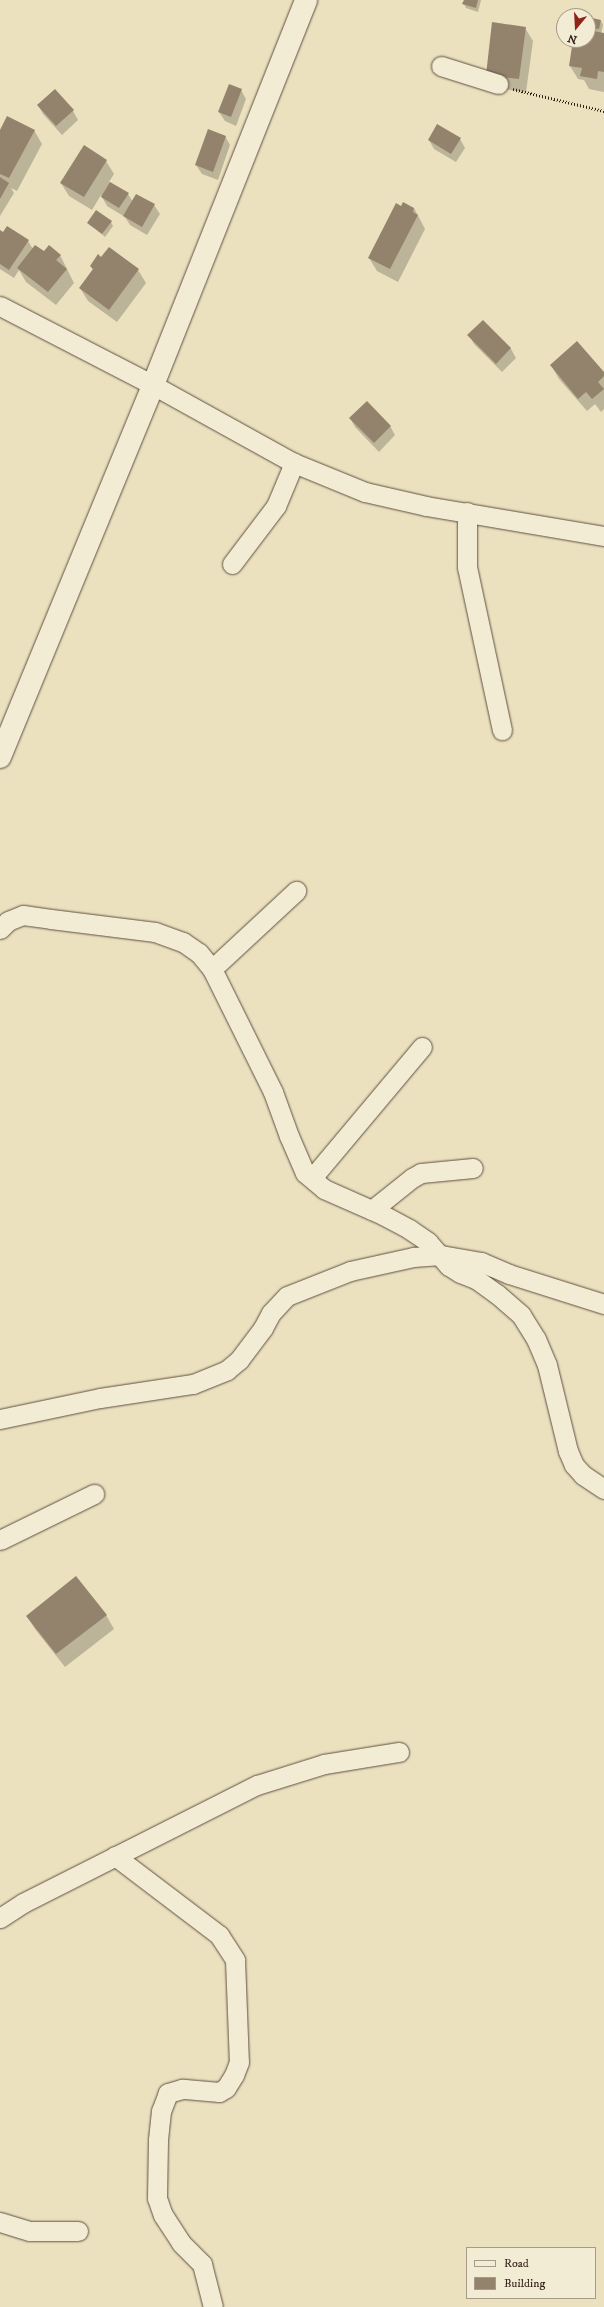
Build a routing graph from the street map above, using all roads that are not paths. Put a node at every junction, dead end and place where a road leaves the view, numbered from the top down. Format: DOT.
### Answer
graph roads {
  1 [pos="306,0"];
  2 [pos="441,66"];
  3 [pos="505,87"];
  4 [pos="0,306"];
  5 [pos="153,385"];
  6 [pos="294,463"];
  7 [pos="467,512"];
  8 [pos="604,536"];
  9 [pos="232,564"];
  10 [pos="502,730"];
  11 [pos="0,756"];
  12 [pos="296,891"];
  13 [pos="0,929"];
  14 [pos="212,969"];
  15 [pos="422,1047"];
  16 [pos="473,1168"];
  17 [pos="312,1178"];
  18 [pos="372,1210"];
  19 [pos="441,1255"];
  20 [pos="604,1304"];
  21 [pos="0,1419"];
  22 [pos="604,1489"];
  23 [pos="94,1494"];
  24 [pos="0,1540"];
  25 [pos="399,1752"];
  26 [pos="115,1856"];
  27 [pos="0,1918"];
  28 [pos="0,2222"];
  29 [pos="78,2231"];
  30 [pos="213,2307"];
  1 -- 5 [label="main road"];
  2 -- 3 [label="street"];
  4 -- 5 [label="street"];
  5 -- 6 [label="street"];
  5 -- 11 [label="main road"];
  6 -- 7 [label="street"];
  6 -- 9 [label="street"];
  7 -- 8 [label="street"];
  7 -- 10 [label="street"];
  12 -- 14 [label="street"];
  13 -- 14 [label="street"];
  14 -- 17 [label="street"];
  15 -- 17 [label="street"];
  16 -- 18 [label="street"];
  17 -- 18 [label="street"];
  18 -- 19 [label="street"];
  19 -- 20 [label="street"];
  19 -- 21 [label="street"];
  19 -- 22 [label="street"];
  23 -- 24 [label="street"];
  25 -- 26 [label="street"];
  26 -- 27 [label="street"];
  26 -- 30 [label="street"];
  28 -- 29 [label="street"];
}
